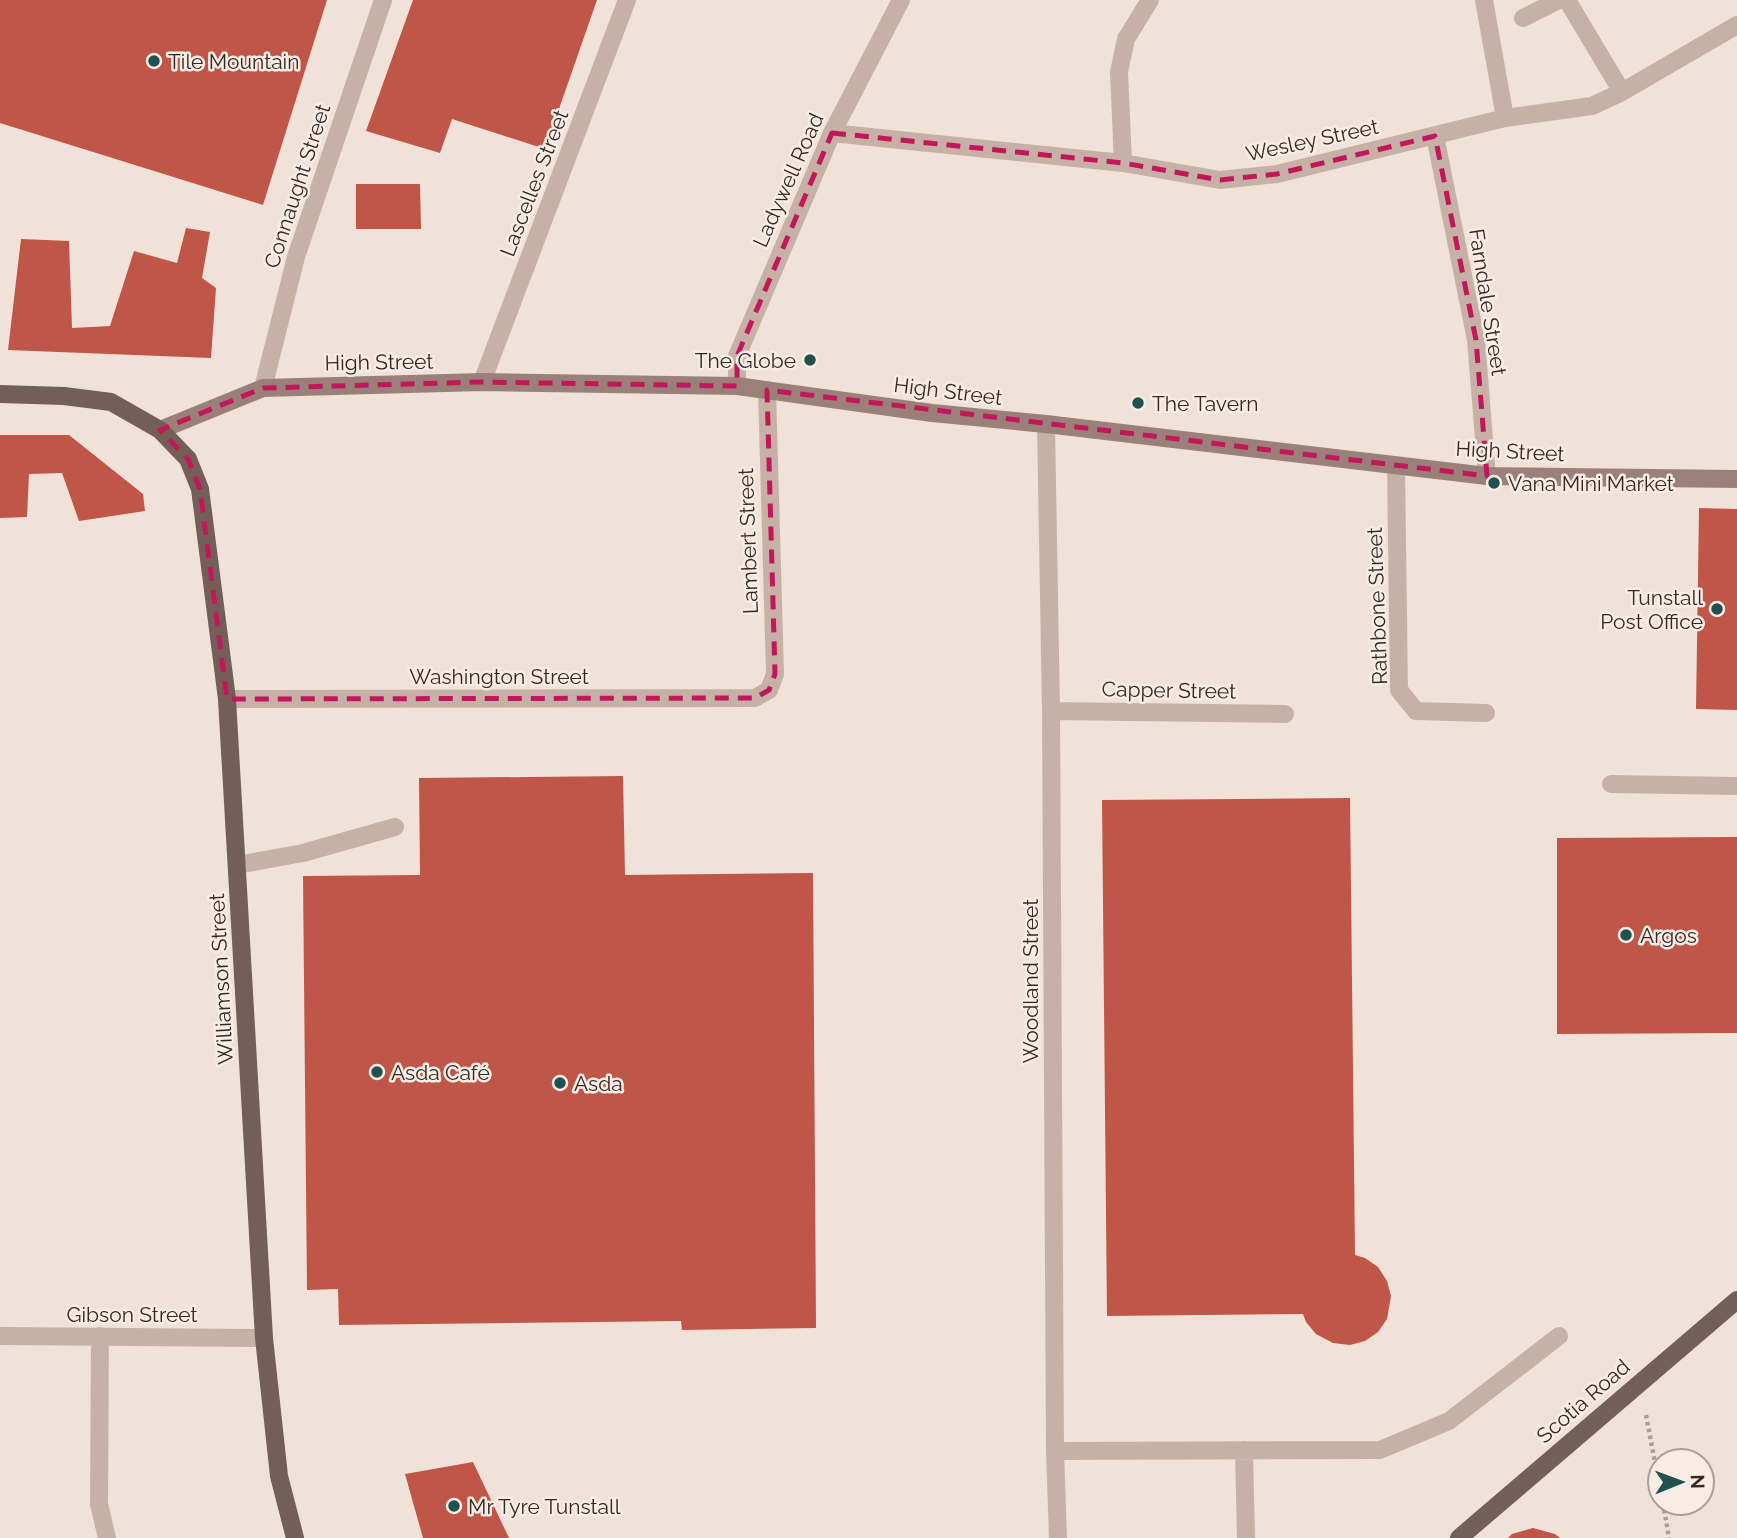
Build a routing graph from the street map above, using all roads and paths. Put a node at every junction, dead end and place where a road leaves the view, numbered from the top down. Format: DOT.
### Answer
graph roads {
  1 [pos="383,0"];
  2 [pos="627,0"];
  3 [pos="901,0"];
  4 [pos="1150,0"];
  5 [pos="1484,0"];
  6 [pos="1559,0"];
  7 [pos="1567,0"];
  8 [pos="1522,18"];
  9 [pos="1737,25"];
  10 [pos="1622,92"];
  11 [pos="1504,118"];
  12 [pos="832,133"];
  13 [pos="1436,136"];
  14 [pos="1123,163"];
  15 [pos="482,382"];
  16 [pos="737,386"];
  17 [pos="263,388"];
  18 [pos="767,390"];
  19 [pos="0,394"];
  20 [pos="1046,424"];
  21 [pos="160,430"];
  22 [pos="1396,466"];
  23 [pos="1487,476"];
  24 [pos="1737,479"];
  25 [pos="769,690"];
  26 [pos="227,699"];
  27 [pos="1051,711"];
  28 [pos="1486,713"];
  29 [pos="1285,714"];
  30 [pos="1611,784"];
  31 [pos="1737,786"];
  32 [pos="395,827"];
  33 [pos="237,865"];
  34 [pos="1737,1300"];
  35 [pos="0,1336"];
  36 [pos="100,1336"];
  37 [pos="1559,1336"];
  38 [pos="264,1338"];
  39 [pos="1640,1382"];
  40 [pos="1652,1447"];
  41 [pos="1244,1450"];
  42 [pos="1055,1451"];
  43 [pos="1665,1517"];
  44 [pos="107,1538"];
  45 [pos="295,1538"];
  46 [pos="1058,1538"];
  47 [pos="1246,1538"];
  48 [pos="1459,1538"];
  49 [pos="1669,1538"];
  1 -- 17 [label="street, Connaught Street"];
  2 -- 15 [label="street, Lascelles Street"];
  3 -- 12 [label="street, Ladywell Road"];
  4 -- 14 [label="street"];
  5 -- 11 [label="street"];
  6 -- 8 [label="street"];
  7 -- 10 [label="street"];
  9 -- 10 [label="street, Wesley Street"];
  10 -- 11 [label="street, Wesley Street"];
  11 -- 13 [label="street, Wesley Street"];
  12 -- 14 [label="street, Wesley Street"];
  12 -- 16 [label="street, Ladywell Road"];
  13 -- 14 [label="street, Wesley Street"];
  13 -- 23 [label="street, Farndale Street"];
  15 -- 16 [label="street, High Street"];
  15 -- 17 [label="street, High Street"];
  16 -- 18 [label="street, High Street"];
  17 -- 21 [label="street, High Street"];
  18 -- 20 [label="street, High Street"];
  18 -- 25 [label="street, Lambert Street"];
  19 -- 21 [label="main road, Williamson Street"];
  20 -- 22 [label="street, High Street"];
  20 -- 27 [label="street, Woodland Street"];
  21 -- 26 [label="main road, Williamson Street"];
  22 -- 23 [label="street, High Street"];
  22 -- 28 [label="street, Rathbone Street"];
  23 -- 24 [label="street, High Street"];
  25 -- 26 [label="street, Washington Street"];
  26 -- 33 [label="main road, Williamson Street"];
  27 -- 29 [label="street, Capper Street"];
  27 -- 42 [label="street, Woodland Street"];
  30 -- 31 [label="street"];
  32 -- 33 [label="street"];
  33 -- 38 [label="main road, Williamson Street"];
  34 -- 39 [label="main road, Scotia Road"];
  35 -- 36 [label="street, Gibson Street"];
  36 -- 38 [label="street, Gibson Street"];
  36 -- 44 [label="street"];
  37 -- 41 [label="street"];
  38 -- 45 [label="main road, Williamson Street"];
  39 -- 40 [label="path"];
  39 -- 48 [label="main road, Scotia Road"];
  41 -- 42 [label="street"];
  41 -- 47 [label="street"];
  42 -- 46 [label="street, Woodland Street"];
  43 -- 49 [label="path"];
}
